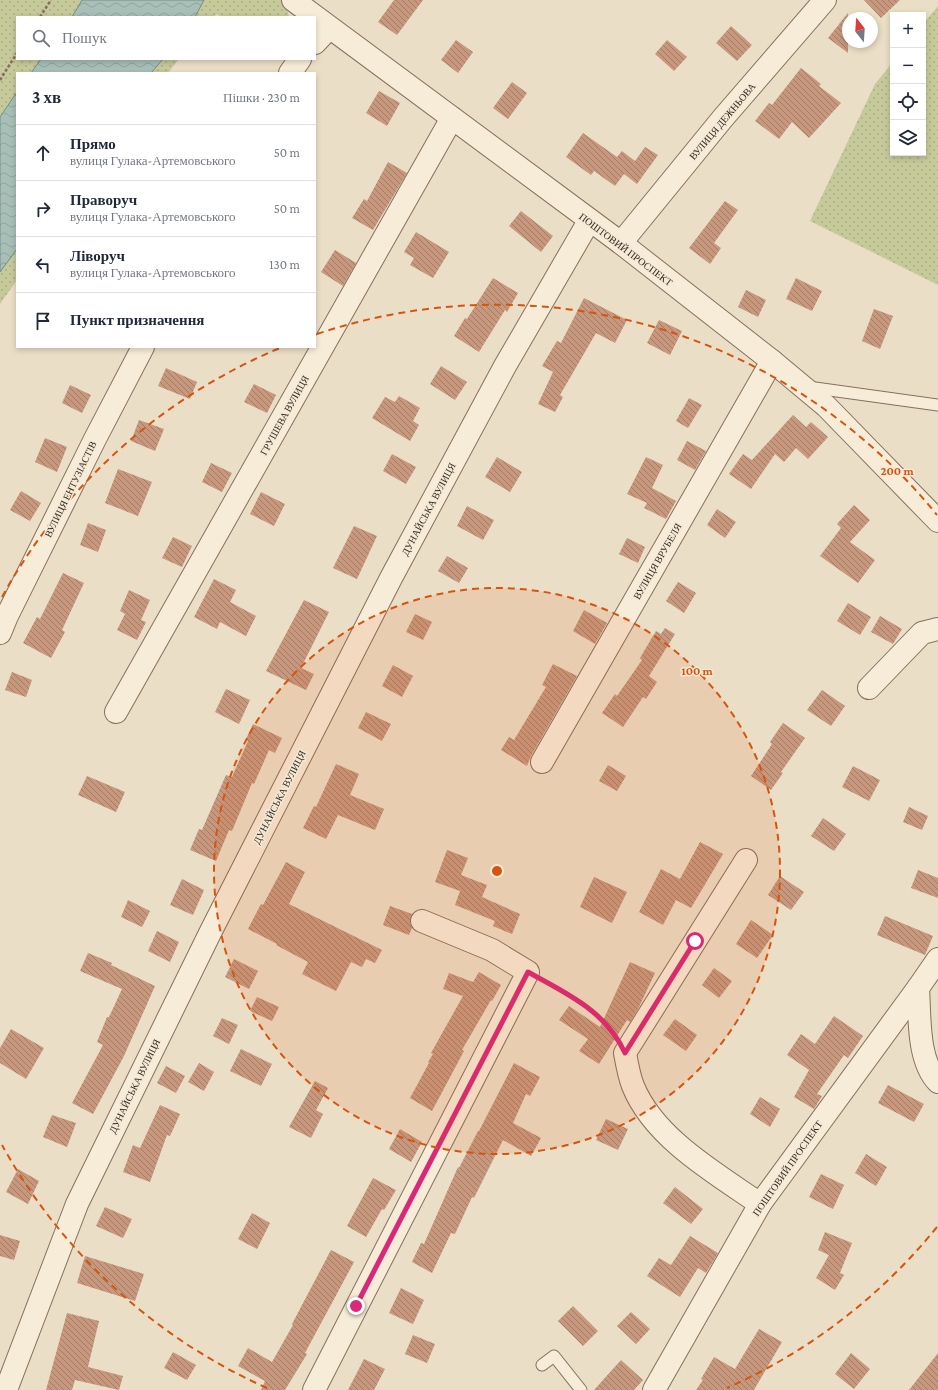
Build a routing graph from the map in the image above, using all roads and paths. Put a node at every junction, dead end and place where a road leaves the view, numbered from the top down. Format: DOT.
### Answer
graph roads {
  1 [pos="50,0"];
  2 [pos="293,0"];
  3 [pos="825,0"];
  4 [pos="41,16"];
  5 [pos="306,16"];
  6 [pos="322,35"];
  7 [pos="16,55"];
  8 [pos="299,60"];
  9 [pos="291,72"];
  10 [pos="0,80"];
  11 [pos="452,118"];
  12 [pos="589,221"];
  13 [pos="621,243"];
  14 [pos="142,348"];
  15 [pos="772,361"];
  16 [pos="802,386"];
  17 [pos="938,405"];
  18 [pos="937,518"];
  19 [pos="938,629"];
  20 [pos="0,633"];
  21 [pos="869,688"];
  22 [pos="116,712"];
  23 [pos="542,762"];
  24 [pos="746,860"];
  25 [pos="422,921"];
  26 [pos="938,959"];
  27 [pos="528,972"];
  28 [pos="918,988"];
  29 [pos="625,1053"];
  30 [pos="938,1082"];
  31 [pos="760,1204"];
  32 [pos="542,1365"];
  33 [pos="6,1390"];
  34 [pos="314,1390"];
  35 [pos="581,1390"];
  36 [pos="654,1390"];
  1 -- 4 [label="path"];
  2 -- 5 [label="street, ПОШТОВИЙ ПРОСПЕКТ"];
  3 -- 13 [label="street, ВУЛИЦЯ ДЕЖНЬОВА"];
  6 -- 11 [label="street, ПОШТОВИЙ ПРОСПЕКТ"];
  7 -- 10 [label="path"];
  8 -- 9 [label="street"];
  11 -- 12 [label="street, ПОШТОВИЙ ПРОСПЕКТ"];
  11 -- 22 [label="street, ГРУШЕВА ВУЛИЦЯ"];
  12 -- 13 [label="street, ПОШТОВИЙ ПРОСПЕКТ"];
  12 -- 33 [label="street, ДУНАЙСЬКА ВУЛИЦЯ"];
  13 -- 15 [label="street, ПОШТОВИЙ ПРОСПЕКТ"];
  14 -- 20 [label="street, ВУЛИЦЯ ЕНТУЗІАСТІВ"];
  15 -- 16 [label="street, ПОШТОВИЙ ПРОСПЕКТ"];
  15 -- 23 [label="street, ВУЛИЦЯ ВРУБЕЛЯ"];
  16 -- 17 [label="lane"];
  16 -- 18 [label="street, ПОШТОВИЙ ПРОСПЕКТ"];
  19 -- 21 [label="street"];
  24 -- 29 [label="street"];
  25 -- 27 [label="street"];
  26 -- 28 [label="street, ПОШТОВИЙ ПРОСПЕКТ"];
  27 -- 29 [label="path"];
  27 -- 34 [label="street"];
  28 -- 30 [label="street"];
  28 -- 31 [label="street, ПОШТОВИЙ ПРОСПЕКТ"];
  29 -- 31 [label="street"];
  31 -- 36 [label="street, ПОШТОВИЙ ПРОСПЕКТ"];
  32 -- 35 [label="lane"];
}
